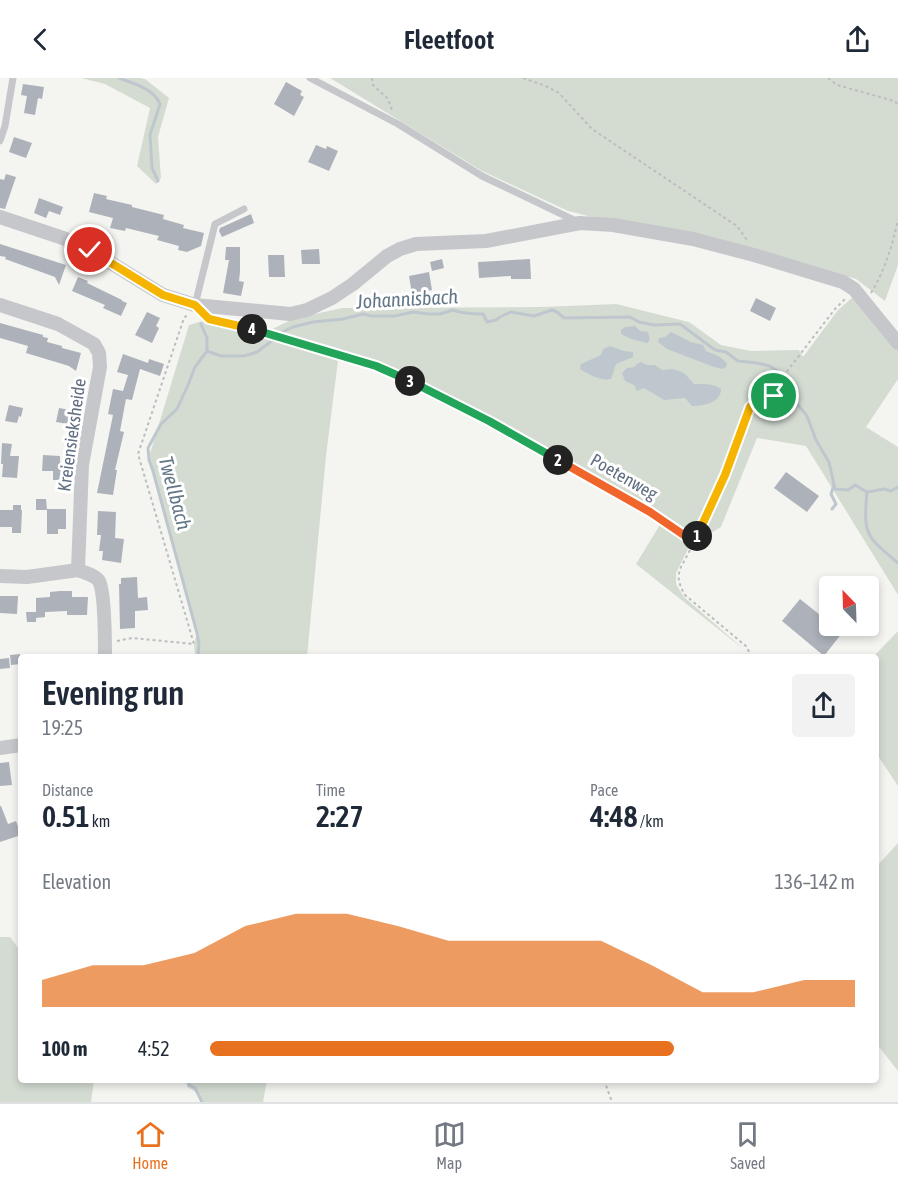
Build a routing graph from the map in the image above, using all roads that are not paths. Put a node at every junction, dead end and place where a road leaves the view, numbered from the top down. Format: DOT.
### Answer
graph roads {
  1 [pos="13,78"];
  2 [pos="310,78"];
  3 [pos="0,141"];
  4 [pos="244,209"];
  5 [pos="0,217"];
  6 [pos="580,223"];
  7 [pos="0,305"];
  8 [pos="195,305"];
  9 [pos="242,309"];
  10 [pos="898,343"];
  11 [pos="694,542"];
  12 [pos="78,570"];
  13 [pos="0,576"];
  14 [pos="105,654"];
  15 [pos="18,746"];
  16 [pos="0,748"];
  1 -- 3 [label="lane"];
  2 -- 6 [label="lane"];
  4 -- 8 [label="lane"];
  5 -- 8 [label="street"];
  6 -- 9 [label="street"];
  6 -- 10 [label="street"];
  7 -- 12 [label="street, Kreiensieksheide"];
  8 -- 9 [label="street"];
  9 -- 11 [label="lane, Poetenweg"];
  12 -- 13 [label="street"];
  12 -- 14 [label="street"];
  15 -- 16 [label="street"];
}
